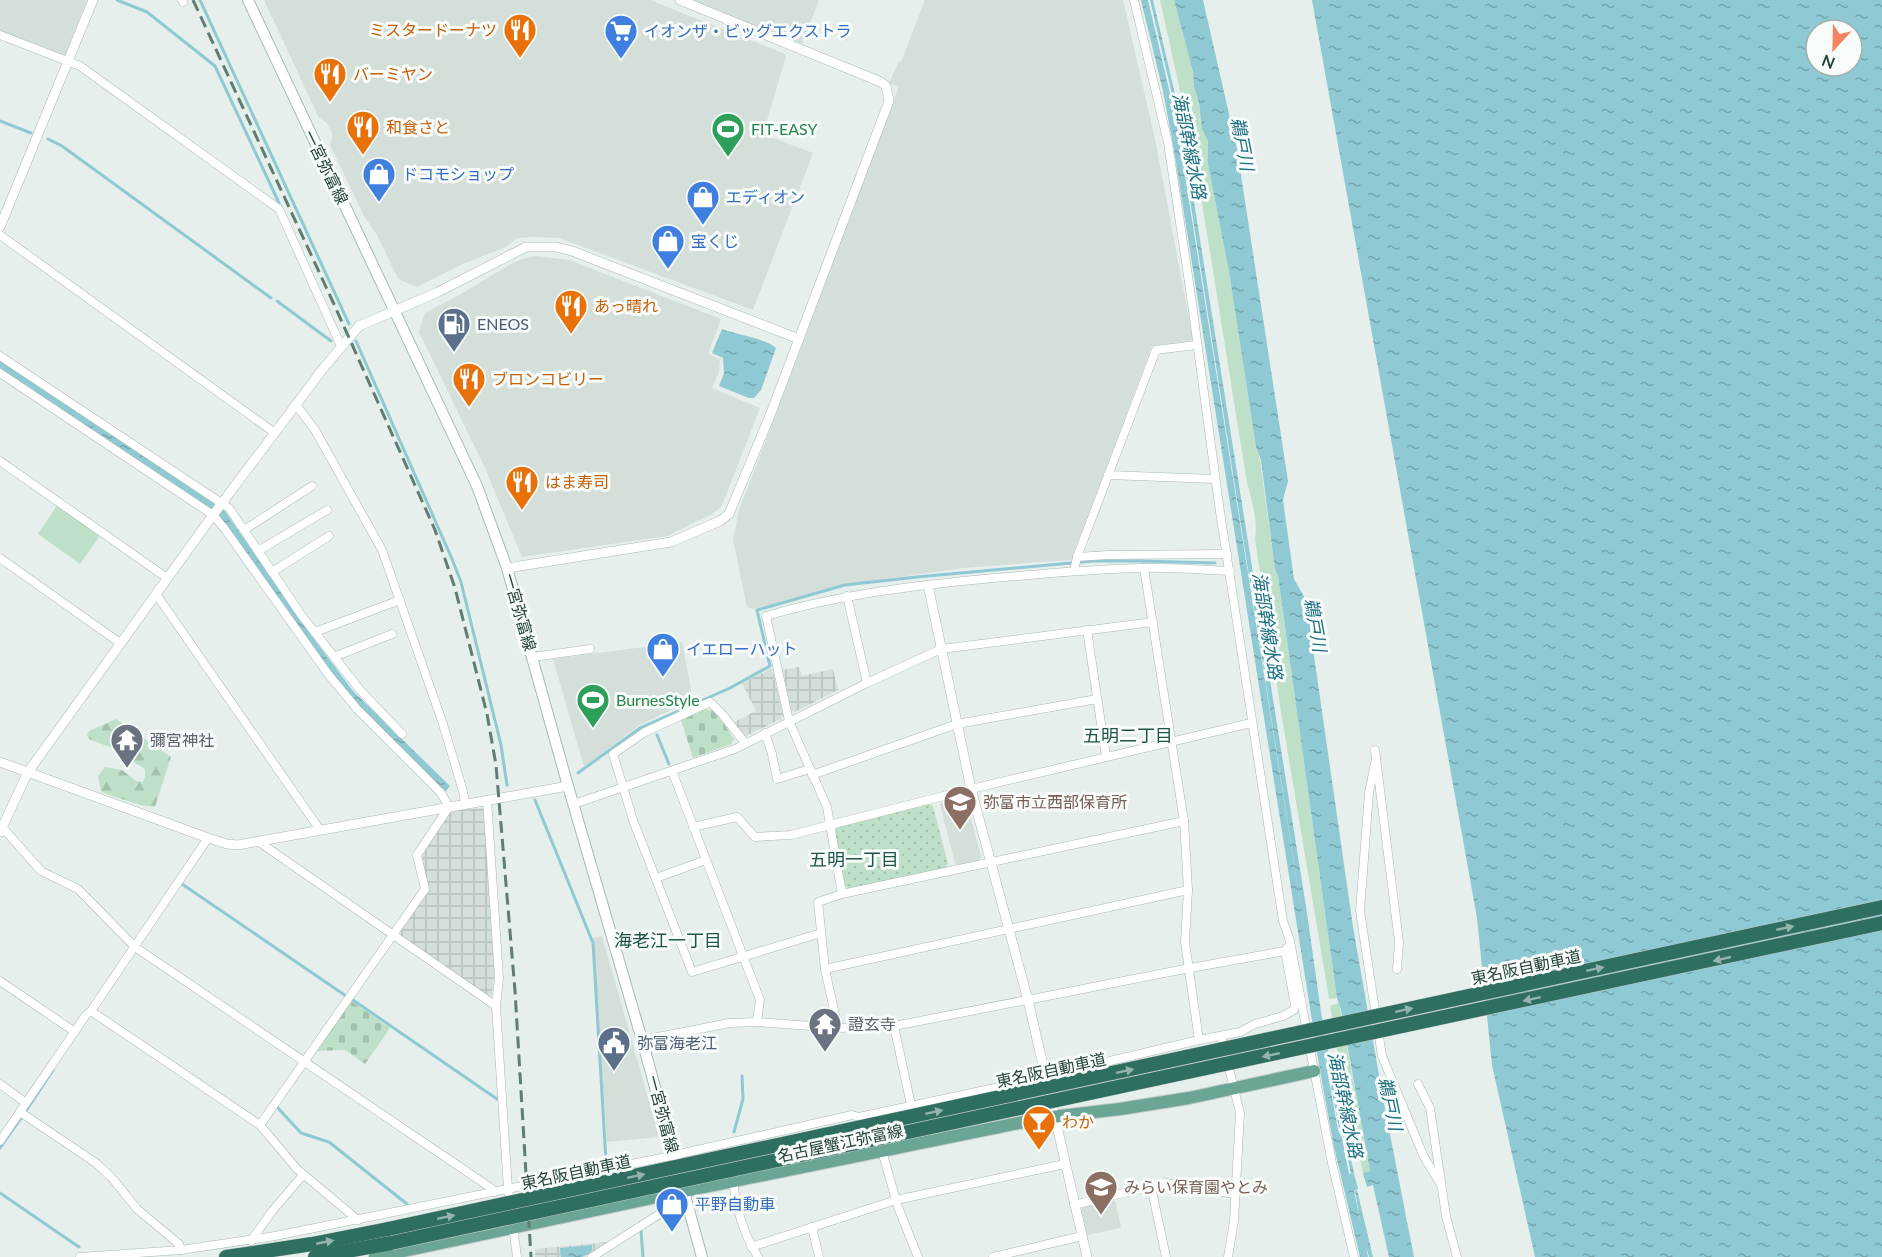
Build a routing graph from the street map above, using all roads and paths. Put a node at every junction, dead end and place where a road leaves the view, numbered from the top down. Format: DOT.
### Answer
graph roads {
  1 [pos="93,0"];
  2 [pos="248,0"];
  3 [pos="680,0"];
  4 [pos="1134,0"];
  5 [pos="0,35"];
  6 [pos="68,62"];
  7 [pos="4,206"];
  8 [pos="0,227"];
  9 [pos="0,235"];
  10 [pos="394,310"];
  11 [pos="800,339"];
  12 [pos="1196,345"];
  13 [pos="342,346"];
  14 [pos="0,356"];
  15 [pos="0,373"];
  16 [pos="296,405"];
  17 [pos="275,433"];
  18 [pos="0,461"];
  19 [pos="1108,475"];
  20 [pos="1215,479"];
  21 [pos="312,486"];
  22 [pos="217,509"];
  23 [pos="327,510"];
  24 [pos="244,530"];
  25 [pos="329,536"];
  26 [pos="258,551"];
  27 [pos="1227,555"];
  28 [pos="0,558"];
  29 [pos="1076,564"];
  30 [pos="507,568"];
  31 [pos="1143,568"];
  32 [pos="1230,570"];
  33 [pos="272,572"];
  34 [pos="167,578"];
  35 [pos="928,585"];
  36 [pos="156,594"];
  37 [pos="847,596"];
  38 [pos="400,600"];
  39 [pos="1153,622"];
  40 [pos="1087,630"];
  41 [pos="315,632"];
  42 [pos="392,634"];
  43 [pos="120,643"];
  44 [pos="590,649"];
  45 [pos="941,649"];
  46 [pos="334,657"];
  47 [pos="533,657"];
  48 [pos="867,683"];
  49 [pos="1097,699"];
  50 [pos="789,721"];
  51 [pos="1251,723"];
  52 [pos="957,724"];
  53 [pos="765,733"];
  54 [pos="387,737"];
  55 [pos="1171,742"];
  56 [pos="745,743"];
  57 [pos="1106,757"];
  58 [pos="0,762"];
  59 [pos="672,771"];
  60 [pos="28,772"];
  61 [pos="811,772"];
  62 [pos="568,786"];
  63 [pos="622,787"];
  64 [pos="971,789"];
  65 [pos="487,800"];
  66 [pos="465,804"];
  67 [pos="574,804"];
  68 [pos="449,807"];
  69 [pos="1184,821"];
  70 [pos="830,825"];
  71 [pos="693,827"];
  72 [pos="1,830"];
  73 [pos="320,830"];
  74 [pos="208,838"];
  75 [pos="259,842"];
  76 [pos="706,860"];
  77 [pos="991,863"];
  78 [pos="656,879"];
  79 [pos="1188,890"];
  80 [pos="842,894"];
  81 [pos="1882,907"];
  82 [pos="1882,923"];
  83 [pos="1008,929"];
  84 [pos="821,933"];
  85 [pos="394,934"];
  86 [pos="1290,941"];
  87 [pos="135,947"];
  88 [pos="1285,951"];
  89 [pos="743,956"];
  90 [pos="1190,968"];
  91 [pos="825,969"];
  92 [pos="1397,969"];
  93 [pos="0,981"];
  94 [pos="1028,1000"];
  95 [pos="496,1006"];
  96 [pos="91,1011"];
  97 [pos="756,1022"];
  98 [pos="894,1026"];
  99 [pos="838,1028"];
  100 [pos="75,1032"];
  101 [pos="1221,1036"];
  102 [pos="642,1040"];
  103 [pos="1199,1040"];
  104 [pos="304,1062"];
  105 [pos="1314,1071"];
  106 [pos="1045,1075"];
  107 [pos="0,1084"];
  108 [pos="1418,1084"];
  109 [pos="1234,1088"];
  110 [pos="26,1102"];
  111 [pos="910,1105"];
  112 [pos="20,1112"];
  113 [pos="852,1115"];
  114 [pos="1053,1117"];
  115 [pos="260,1125"];
  116 [pos="0,1141"];
  117 [pos="882,1151"];
  118 [pos="674,1155"];
  119 [pos="864,1155"];
  120 [pos="1065,1164"];
  121 [pos="303,1175"];
  122 [pos="733,1182"];
  123 [pos="1441,1185"];
  124 [pos="1151,1186"];
  125 [pos="508,1189"];
  126 [pos="495,1192"];
  127 [pos="682,1192"];
  128 [pos="1235,1194"];
  129 [pos="896,1200"];
  130 [pos="1074,1205"];
  131 [pos="358,1220"];
  132 [pos="812,1227"];
  133 [pos="514,1229"];
  134 [pos="1082,1236"];
  135 [pos="251,1240"];
  136 [pos="751,1247"];
  137 [pos="181,1250"];
  138 [pos="402,1255"];
  139 [pos="80,1257"];
  140 [pos="226,1257"];
  141 [pos="315,1257"];
  142 [pos="375,1257"];
  143 [pos="517,1257"];
  144 [pos="592,1257"];
  145 [pos="702,1257"];
  146 [pos="758,1257"];
  147 [pos="819,1257"];
  148 [pos="918,1257"];
  149 [pos="993,1257"];
  150 [pos="1087,1257"];
  151 [pos="1166,1257"];
  152 [pos="1228,1257"];
  153 [pos="1354,1257"];
  154 [pos="1457,1257"];
  1 -- 6 [label="street"];
  2 -- 10 [label="main road, 一宮弥富線"];
  3 -- 11 [label="street"];
  4 -- 12 [label="street"];
  5 -- 6 [label="street"];
  6 -- 7 [label="street"];
  6 -- 13 [label="street"];
  7 -- 8 [label="street"];
  9 -- 17 [label="street"];
  10 -- 11 [label="street"];
  10 -- 13 [label="street"];
  10 -- 30 [label="main road, 一宮弥富線"];
  11 -- 30 [label="street"];
  12 -- 19 [label="street"];
  12 -- 20 [label="street"];
  13 -- 16 [label="street"];
  14 -- 22 [label="street"];
  15 -- 22 [label="street"];
  16 -- 17 [label="street"];
  16 -- 38 [label="street"];
  17 -- 22 [label="street"];
  18 -- 34 [label="street"];
  19 -- 20 [label="street"];
  19 -- 29 [label="street"];
  20 -- 27 [label="street"];
  21 -- 24 [label="street"];
  22 -- 24 [label="street"];
  22 -- 34 [label="street"];
  22 -- 54 [label="street"];
  23 -- 26 [label="street"];
  24 -- 26 [label="street"];
  25 -- 33 [label="street"];
  26 -- 33 [label="street"];
  27 -- 29 [label="street"];
  27 -- 32 [label="street"];
  28 -- 43 [label="street"];
  29 -- 31 [label="street"];
  29 -- 35 [label="street"];
  30 -- 47 [label="main road, 一宮弥富線"];
  31 -- 32 [label="street"];
  31 -- 39 [label="street"];
  32 -- 51 [label="street"];
  33 -- 41 [label="street"];
  34 -- 36 [label="street"];
  35 -- 37 [label="street"];
  35 -- 45 [label="street"];
  36 -- 43 [label="street"];
  36 -- 73 [label="street"];
  37 -- 48 [label="street"];
  37 -- 50 [label="street"];
  38 -- 41 [label="street"];
  38 -- 66 [label="street"];
  39 -- 40 [label="street"];
  39 -- 55 [label="street"];
  40 -- 45 [label="street"];
  40 -- 49 [label="street"];
  41 -- 46 [label="street"];
  42 -- 46 [label="street"];
  43 -- 60 [label="street"];
  44 -- 47 [label="street"];
  45 -- 48 [label="street"];
  45 -- 52 [label="street"];
  46 -- 54 [label="street"];
  47 -- 62 [label="main road, 一宮弥富線"];
  48 -- 50 [label="street"];
  49 -- 52 [label="street"];
  49 -- 57 [label="street"];
  50 -- 53 [label="street"];
  50 -- 61 [label="street"];
  51 -- 55 [label="street"];
  51 -- 86 [label="street"];
  52 -- 61 [label="street"];
  52 -- 64 [label="street"];
  53 -- 56 [label="street"];
  53 -- 61 [label="street"];
  54 -- 68 [label="street"];
  55 -- 57 [label="street"];
  55 -- 69 [label="street"];
  56 -- 59 [label="street"];
  56 -- 63 [label="street"];
  57 -- 64 [label="street"];
  58 -- 60 [label="street"];
  59 -- 63 [label="street"];
  59 -- 71 [label="street"];
  60 -- 72 [label="street"];
  60 -- 74 [label="street"];
  61 -- 70 [label="street"];
  62 -- 65 [label="street"];
  62 -- 67 [label="main road, 一宮弥富線"];
  63 -- 67 [label="street"];
  63 -- 78 [label="street"];
  64 -- 70 [label="street"];
  64 -- 77 [label="street"];
  65 -- 66 [label="street"];
  65 -- 95 [label="street"];
  66 -- 68 [label="street"];
  67 -- 102 [label="main road, 一宮弥富線"];
  68 -- 73 [label="street"];
  68 -- 85 [label="street"];
  69 -- 77 [label="street"];
  69 -- 79 [label="street"];
  70 -- 71 [label="street"];
  70 -- 80 [label="street"];
  71 -- 76 [label="street"];
  72 -- 87 [label="street"];
  73 -- 75 [label="street"];
  74 -- 75 [label="street"];
  74 -- 87 [label="street"];
  75 -- 85 [label="street"];
  76 -- 78 [label="street"];
  76 -- 89 [label="street"];
  77 -- 80 [label="street"];
  77 -- 83 [label="street"];
  78 -- 89 [label="street"];
  79 -- 83 [label="street"];
  79 -- 90 [label="street"];
  80 -- 84 [label="street"];
  140 -- 81 [label="highway, 東名阪自動車道, one-way, bridge"];
  82 -- 141 [label="highway, 東名阪自動車道, one-way, bridge"];
  83 -- 91 [label="street"];
  83 -- 94 [label="street"];
  84 -- 89 [label="street"];
  84 -- 91 [label="street"];
  85 -- 95 [label="street"];
  85 -- 104 [label="street"];
  86 -- 88 [label="street"];
  86 -- 105 [label="street"];
  87 -- 96 [label="street"];
  87 -- 104 [label="street"];
  88 -- 90 [label="street"];
  88 -- 101 [label="street"];
  89 -- 97 [label="street"];
  90 -- 94 [label="street"];
  90 -- 103 [label="street"];
  91 -- 99 [label="street"];
  92 -- 123 [label="street"];
  93 -- 100 [label="street"];
  94 -- 98 [label="street"];
  94 -- 106 [label="street"];
  95 -- 125 [label="street"];
  96 -- 100 [label="street"];
  96 -- 115 [label="street"];
  97 -- 99 [label="street"];
  97 -- 102 [label="street"];
  98 -- 99 [label="street"];
  98 -- 111 [label="street"];
  100 -- 110 [label="street"];
  101 -- 103 [label="street"];
  101 -- 109 [label="street"];
  102 -- 118 [label="main road, 一宮弥富線"];
  103 -- 106 [label="street"];
  104 -- 115 [label="street"];
  104 -- 126 [label="street"];
  105 -- 109 [label="main road, 名古屋蟹江弥富線"];
  105 -- 153 [label="street"];
  106 -- 111 [label="street"];
  106 -- 114 [label="street"];
  107 -- 110 [label="street"];
  108 -- 123 [label="street"];
  109 -- 114 [label="main road, 名古屋蟹江弥富線"];
  109 -- 128 [label="street"];
  110 -- 112 [label="street"];
  111 -- 113 [label="street"];
  112 -- 116 [label="street"];
  112 -- 137 [label="street"];
  113 -- 118 [label="street"];
  113 -- 119 [label="street"];
  114 -- 117 [label="main road, 名古屋蟹江弥富線"];
  114 -- 120 [label="street"];
  115 -- 121 [label="street"];
  117 -- 119 [label="main road, 名古屋蟹江弥富線"];
  117 -- 129 [label="street"];
  118 -- 125 [label="street"];
  118 -- 127 [label="main road, 一宮弥富線"];
  119 -- 122 [label="main road, 名古屋蟹江弥富線"];
  120 -- 129 [label="street"];
  120 -- 130 [label="street"];
  121 -- 131 [label="street"];
  121 -- 135 [label="street"];
  122 -- 127 [label="main road, 名古屋蟹江弥富線"];
  122 -- 136 [label="street"];
  123 -- 154 [label="street"];
  124 -- 128 [label="street"];
  124 -- 130 [label="street"];
  124 -- 151 [label="street"];
  125 -- 126 [label="street"];
  125 -- 133 [label="street"];
  126 -- 131 [label="street"];
  127 -- 133 [label="main road, 名古屋蟹江弥富線"];
  127 -- 144 [label="street"];
  127 -- 145 [label="main road, 一宮弥富線"];
  128 -- 152 [label="street"];
  129 -- 132 [label="street"];
  129 -- 148 [label="street"];
  130 -- 134 [label="street"];
  131 -- 135 [label="street"];
  132 -- 136 [label="street"];
  132 -- 147 [label="street"];
  133 -- 138 [label="main road, 名古屋蟹江弥富線"];
  133 -- 143 [label="street"];
  134 -- 149 [label="street"];
  134 -- 150 [label="street"];
  135 -- 137 [label="street"];
  136 -- 146 [label="street"];
  137 -- 139 [label="street"];
  138 -- 142 [label="main road, 名古屋蟹江弥富線"];
}
